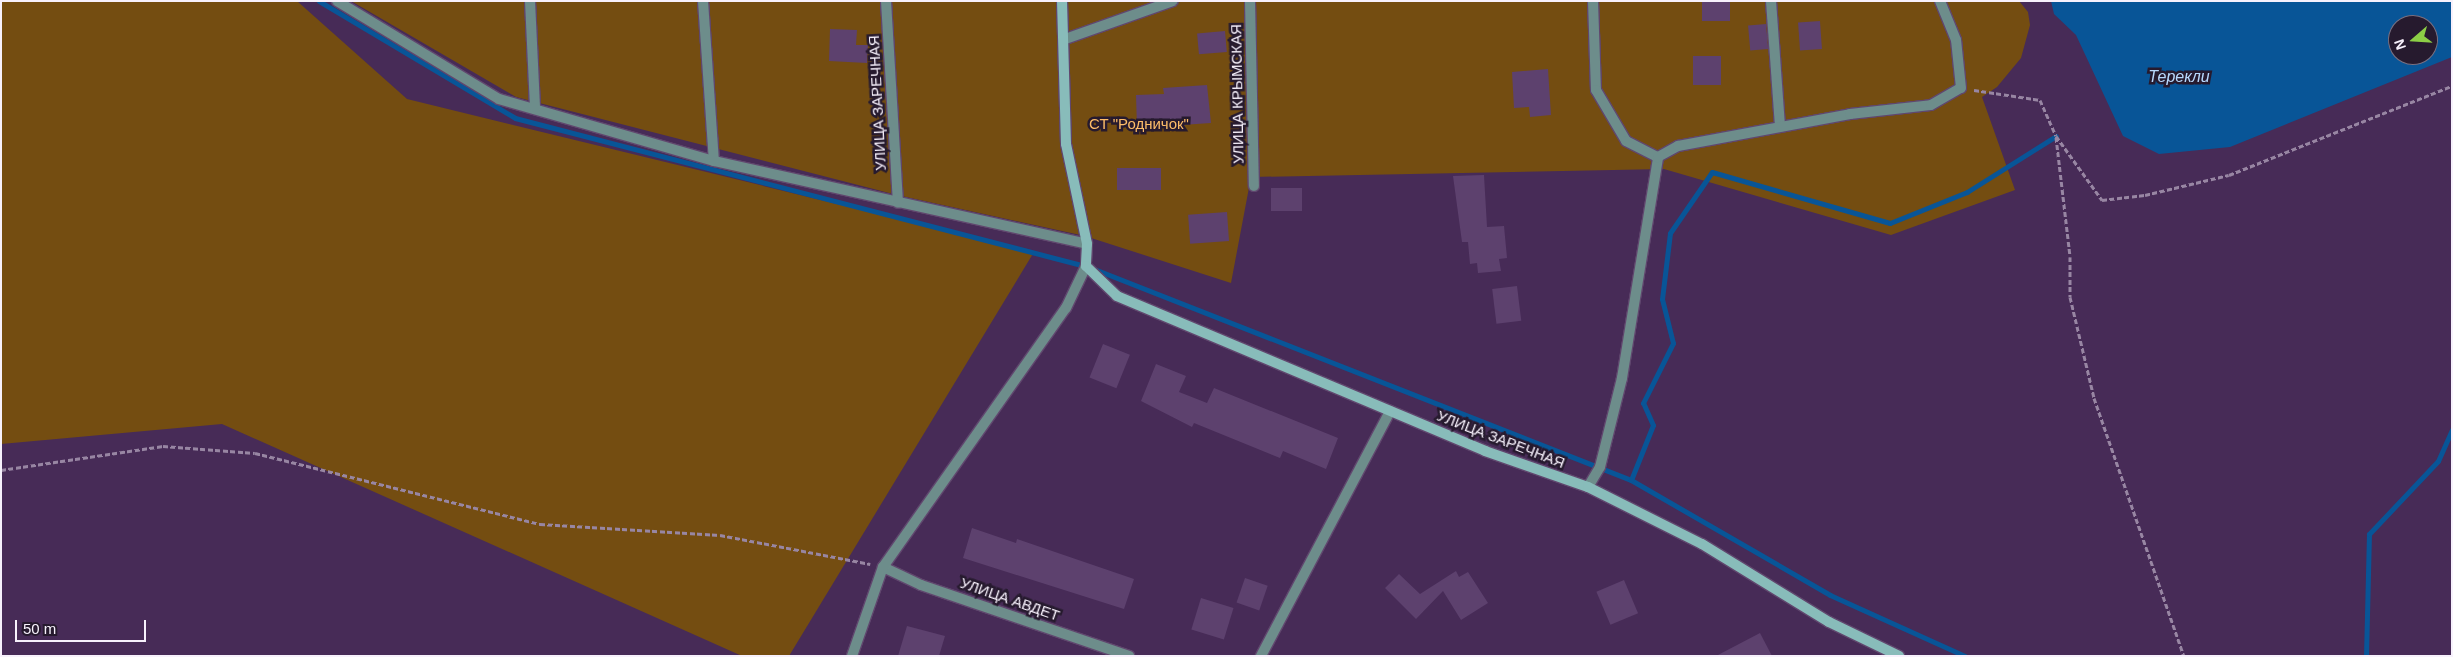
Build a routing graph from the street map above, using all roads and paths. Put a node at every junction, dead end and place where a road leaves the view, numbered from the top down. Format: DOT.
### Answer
graph roads {
  1 [pos="337,1"];
  2 [pos="355,1"];
  3 [pos="530,1"];
  4 [pos="703,1"];
  5 [pos="886,1"];
  6 [pos="1062,1"];
  7 [pos="1173,1"];
  8 [pos="1250,1"];
  9 [pos="1593,1"];
  10 [pos="1771,1"];
  11 [pos="1940,1"];
  12 [pos="355,13"];
  13 [pos="1065,39"];
  14 [pos="2452,86"];
  15 [pos="1960,88"];
  16 [pos="535,109"];
  17 [pos="1780,127"];
  18 [pos="2056,136"];
  19 [pos="1658,156"];
  20 [pos="714,161"];
  21 [pos="1254,186"];
  22 [pos="898,202"];
  23 [pos="1087,244"];
  24 [pos="1086,266"];
  25 [pos="1390,411"];
  26 [pos="1,470"];
  27 [pos="1588,487"];
  28 [pos="883,567"];
  29 [pos="852,656"];
  30 [pos="1128,656"];
  31 [pos="1261,656"];
  32 [pos="1899,656"];
  33 [pos="2184,656"];
  1 -- 12 [label="street"];
  2 -- 12 [label="street"];
  3 -- 16 [label="street"];
  4 -- 20 [label="street"];
  5 -- 22 [label="street, УЛИЦА ЗАРЕЧНАЯ"];
  6 -- 13 [label="street"];
  7 -- 13 [label="street"];
  8 -- 21 [label="street, УЛИЦА КРЫМСКАЯ"];
  9 -- 19 [label="street"];
  10 -- 17 [label="street"];
  11 -- 15 [label="street"];
  12 -- 16 [label="street"];
  13 -- 23 [label="street"];
  14 -- 18 [label="path"];
  15 -- 17 [label="street"];
  15 -- 18 [label="path"];
  16 -- 20 [label="street"];
  17 -- 19 [label="street"];
  18 -- 33 [label="path"];
  19 -- 27 [label="street"];
  20 -- 22 [label="street"];
  22 -- 23 [label="street"];
  23 -- 24 [label="street"];
  24 -- 25 [label="street, УЛИЦА ЗАРЕЧНАЯ"];
  24 -- 28 [label="street"];
  25 -- 27 [label="street, УЛИЦА ЗАРЕЧНАЯ"];
  25 -- 31 [label="street"];
  26 -- 28 [label="path"];
  27 -- 32 [label="street, УЛИЦА ЗАРЕЧНАЯ"];
  28 -- 29 [label="street"];
  28 -- 30 [label="street, УЛИЦА АВДЕТ"];
}
